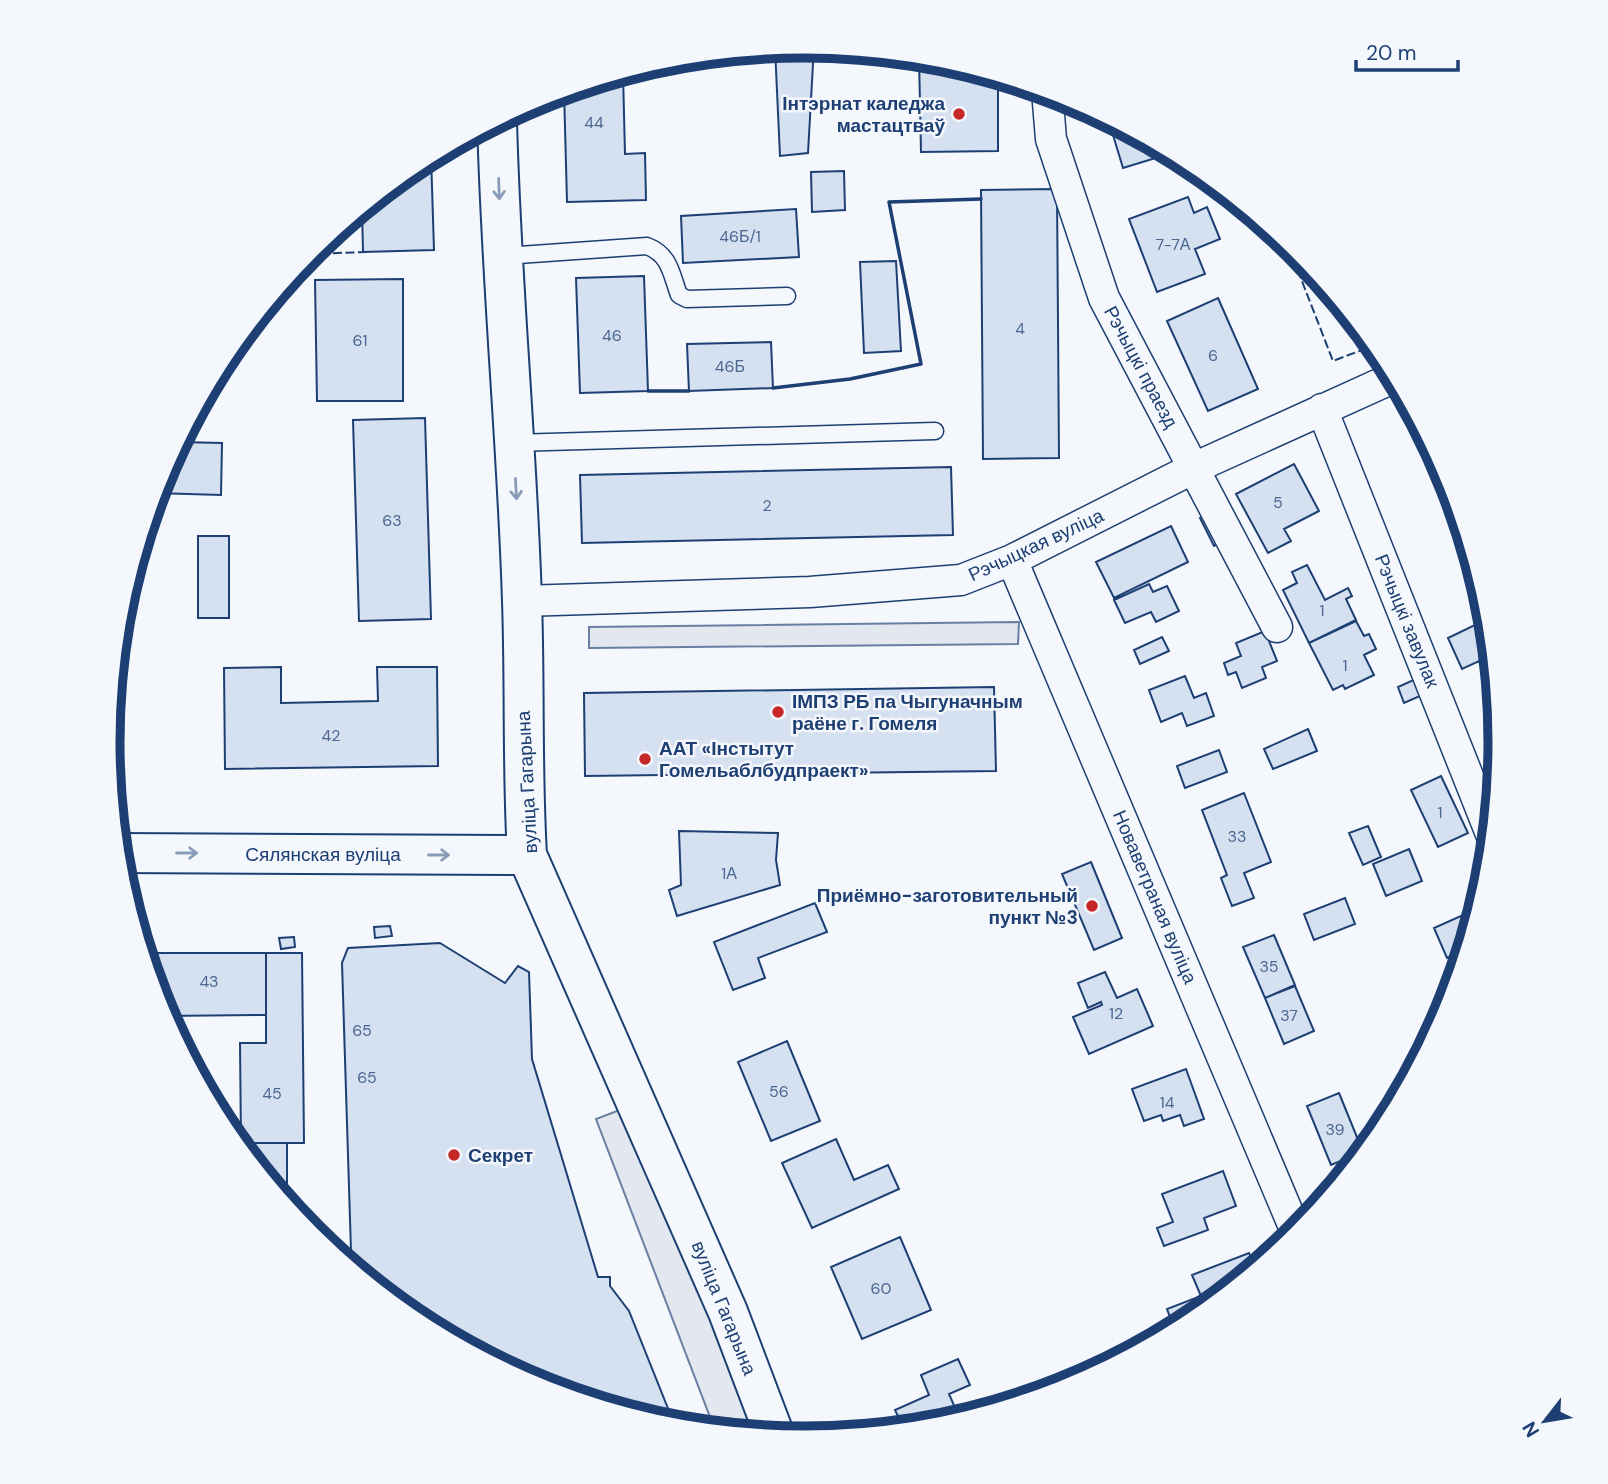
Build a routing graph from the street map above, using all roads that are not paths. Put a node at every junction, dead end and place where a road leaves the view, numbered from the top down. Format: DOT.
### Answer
graph roads {
  1 [pos="1048,103"];
  2 [pos="497,130"];
  3 [pos="500,257"];
  4 [pos="787,296"];
  5 [pos="1385,381"];
  6 [pos="1322,409"];
  7 [pos="935,431"];
  8 [pos="513,443"];
  9 [pos="1194,468"];
  10 [pos="1012,560"];
  11 [pos="522,601"];
  12 [pos="1277,627"];
  13 [pos="1484,816"];
  14 [pos="130,853"];
  15 [pos="527,855"];
  16 [pos="1292,1222"];
  17 [pos="771,1425"];
  1 -- 9 [label="street, Рэчыцкі праезд"];
  2 -- 3 [label="street, вуліца Гагарына, one-way"];
  3 -- 4 [label="lane"];
  3 -- 8 [label="street, вуліца Гагарына"];
  5 -- 6 [label="street, Рэчыцкая вуліца"];
  6 -- 9 [label="street, Рэчыцкая вуліца"];
  6 -- 13 [label="street, Рэчыцкі завулак"];
  7 -- 8 [label="lane"];
  8 -- 11 [label="street, вуліца Гагарына, one-way"];
  9 -- 10 [label="street, Рэчыцкая вуліца"];
  9 -- 12 [label="street, Рэчыцкі праезд"];
  10 -- 11 [label="street, Рэчыцкая вуліца"];
  10 -- 16 [label="street, Новаветраная вуліца"];
  11 -- 15 [label="street, вуліца Гагарына"];
  14 -- 15 [label="street, Сялянская вуліца, one-way"];
  15 -- 17 [label="street, вуліца Гагарына"];
}
